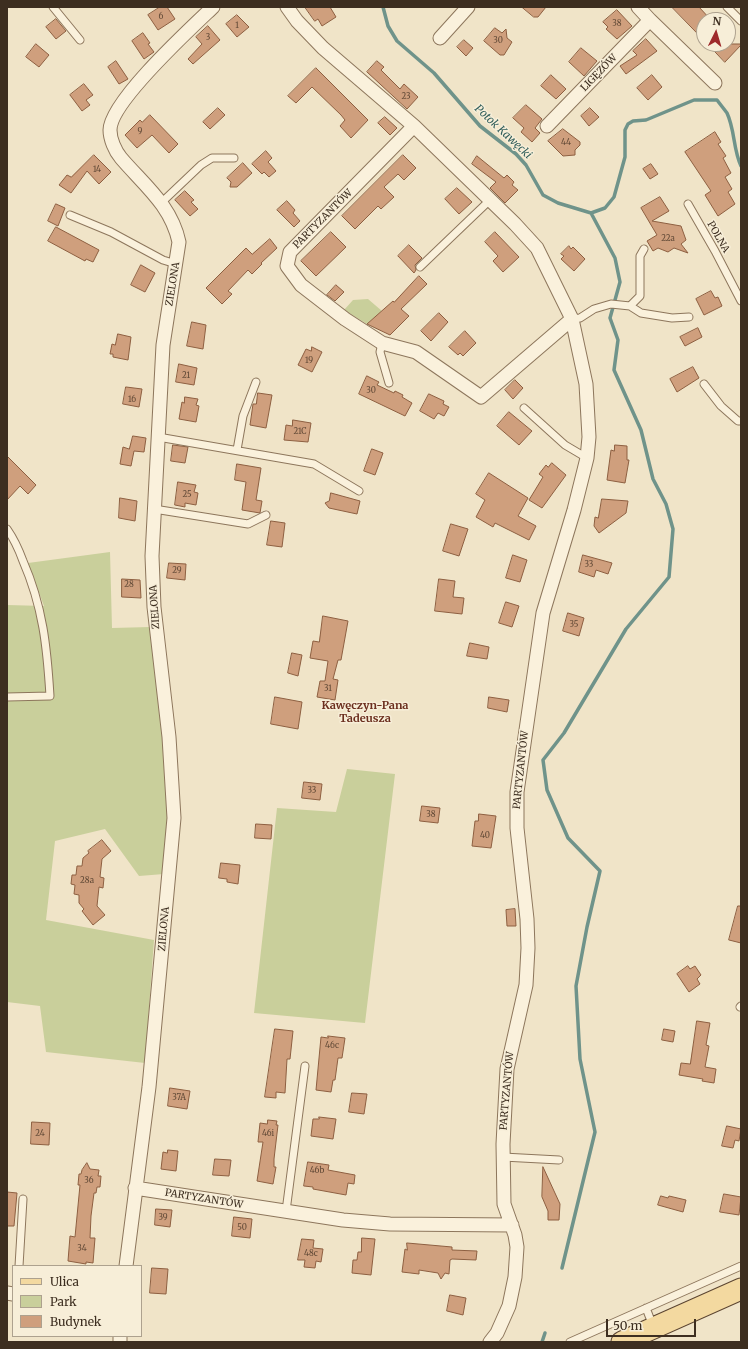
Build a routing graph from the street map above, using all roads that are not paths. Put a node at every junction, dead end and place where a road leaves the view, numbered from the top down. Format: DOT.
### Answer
graph roads {
  1 [pos="53,7"];
  2 [pos="213,7"];
  3 [pos="287,7"];
  4 [pos="468,7"];
  5 [pos="638,7"];
  6 [pos="727,7"];
  7 [pos="650,20"];
  8 [pos="741,21"];
  9 [pos="440,38"];
  10 [pos="80,40"];
  11 [pos="715,83"];
  12 [pos="414,126"];
  13 [pos="547,126"];
  14 [pos="234,158"];
  15 [pos="490,200"];
  16 [pos="161,203"];
  17 [pos="688,204"];
  18 [pos="70,214"];
  19 [pos="644,249"];
  20 [pos="176,264"];
  21 [pos="420,267"];
  22 [pos="741,301"];
  23 [pos="630,306"];
  24 [pos="689,317"];
  25 [pos="572,319"];
  26 [pos="382,343"];
  27 [pos="256,382"];
  28 [pos="389,383"];
  29 [pos="704,384"];
  30 [pos="524,408"];
  31 [pos="741,421"];
  32 [pos="158,437"];
  33 [pos="237,450"];
  34 [pos="587,458"];
  35 [pos="359,491"];
  36 [pos="154,509"];
  37 [pos="266,515"];
  38 [pos="7,528"];
  39 [pos="7,698"];
  40 [pos="305,1066"];
  41 [pos="503,1157"];
  42 [pos="559,1160"];
  43 [pos="135,1188"];
  44 [pos="23,1199"];
  45 [pos="286,1211"];
  46 [pos="512,1225"];
  47 [pos="19,1265"];
  48 [pos="126,1265"];
  49 [pos="741,1266"];
  50 [pos="741,1289"];
  51 [pos="741,1303"];
  52 [pos="646,1308"];
  53 [pos="653,1335"];
  54 [pos="490,1342"];
  55 [pos="570,1342"];
  56 [pos="622,1342"];
  1 -- 10 [label="lane"];
  2 -- 16 [label="street, ZIELONA"];
  3 -- 12 [label="street, PARTYZANTÓW"];
  4 -- 9 [label="street"];
  5 -- 7 [label="street"];
  6 -- 8 [label="lane"];
  7 -- 11 [label="street"];
  7 -- 13 [label="street, LIGĘZÓW"];
  12 -- 15 [label="street, PARTYZANTÓW"];
  12 -- 26 [label="street, PARTYZANTÓW"];
  14 -- 16 [label="lane"];
  15 -- 21 [label="lane"];
  15 -- 25 [label="street, PARTYZANTÓW"];
  16 -- 20 [label="street, ZIELONA"];
  17 -- 22 [label="lane, POLNA"];
  18 -- 20 [label="lane"];
  19 -- 23 [label="lane"];
  20 -- 32 [label="street, ZIELONA"];
  23 -- 24 [label="lane"];
  23 -- 25 [label="lane"];
  25 -- 26 [label="street, PARTYZANTÓW"];
  25 -- 34 [label="street, PARTYZANTÓW"];
  26 -- 28 [label="lane"];
  27 -- 33 [label="lane"];
  29 -- 31 [label="lane"];
  30 -- 34 [label="lane"];
  32 -- 33 [label="lane"];
  32 -- 36 [label="street, ZIELONA"];
  33 -- 35 [label="lane"];
  34 -- 41 [label="street, PARTYZANTÓW"];
  36 -- 37 [label="lane"];
  36 -- 43 [label="street, ZIELONA"];
  38 -- 39 [label="lane"];
  40 -- 45 [label="lane"];
  41 -- 42 [label="lane"];
  41 -- 46 [label="street, PARTYZANTÓW"];
  43 -- 45 [label="street, PARTYZANTÓW"];
  43 -- 48 [label="street, ZIELONA"];
  44 -- 47 [label="lane"];
  45 -- 46 [label="street, PARTYZANTÓW"];
  46 -- 54 [label="street, PARTYZANTÓW"];
  49 -- 52 [label="lane"];
  50 -- 53 [label="main road"];
  51 -- 53 [label="main road"];
  52 -- 53 [label="lane"];
  52 -- 55 [label="lane"];
  53 -- 56 [label="main road"];
}
